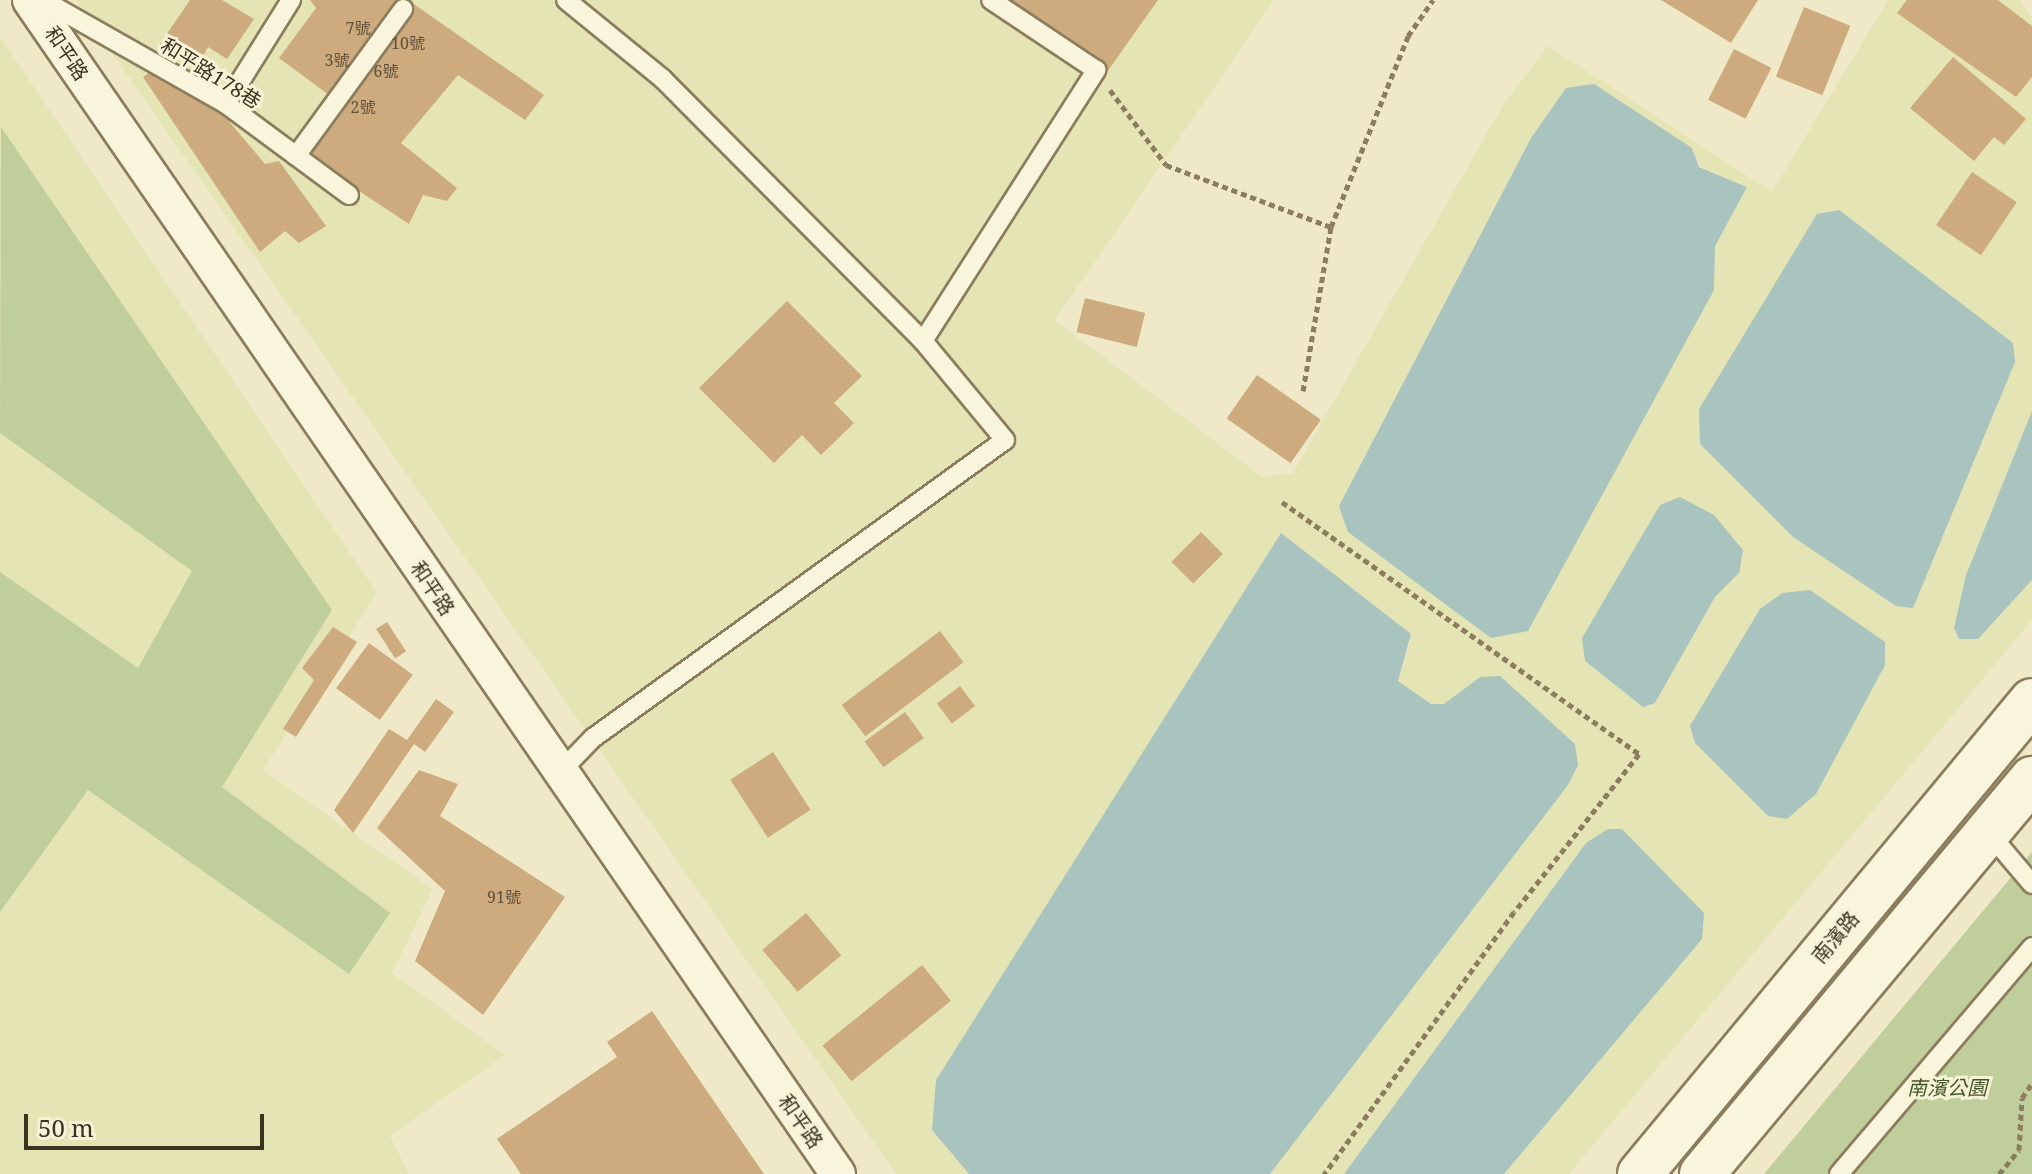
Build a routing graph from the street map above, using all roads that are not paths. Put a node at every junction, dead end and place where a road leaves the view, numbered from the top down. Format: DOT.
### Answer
graph roads {
  1 [pos="30,0"];
  2 [pos="43,0"];
  3 [pos="291,0"];
  4 [pos="566,0"];
  5 [pos="991,0"];
  6 [pos="403,9"];
  7 [pos="226,104"];
  8 [pos="296,156"];
  9 [pos="349,195"];
  10 [pos="923,341"];
  11 [pos="2032,701"];
  12 [pos="560,772"];
  13 [pos="2032,779"];
  14 [pos="1988,832"];
  15 [pos="2032,884"];
  16 [pos="2032,947"];
  17 [pos="838,1174"];
  18 [pos="1640,1174"];
  19 [pos="1702,1174"];
  20 [pos="1839,1174"];
  1 -- 12 [label="street, 和平路"];
  2 -- 7 [label="lane, 和平路178巷"];
  3 -- 7 [label="lane"];
  4 -- 10 [label="lane"];
  5 -- 10 [label="lane"];
  6 -- 8 [label="lane"];
  7 -- 8 [label="lane, 和平路178巷"];
  8 -- 9 [label="lane, 和平路178巷"];
  10 -- 12 [label="lane"];
  11 -- 18 [label="main road, 南濱路"];
  12 -- 17 [label="street, 和平路"];
  13 -- 14 [label="main road"];
  14 -- 15 [label="lane"];
  14 -- 19 [label="main road"];
  16 -- 20 [label="lane"];
}
